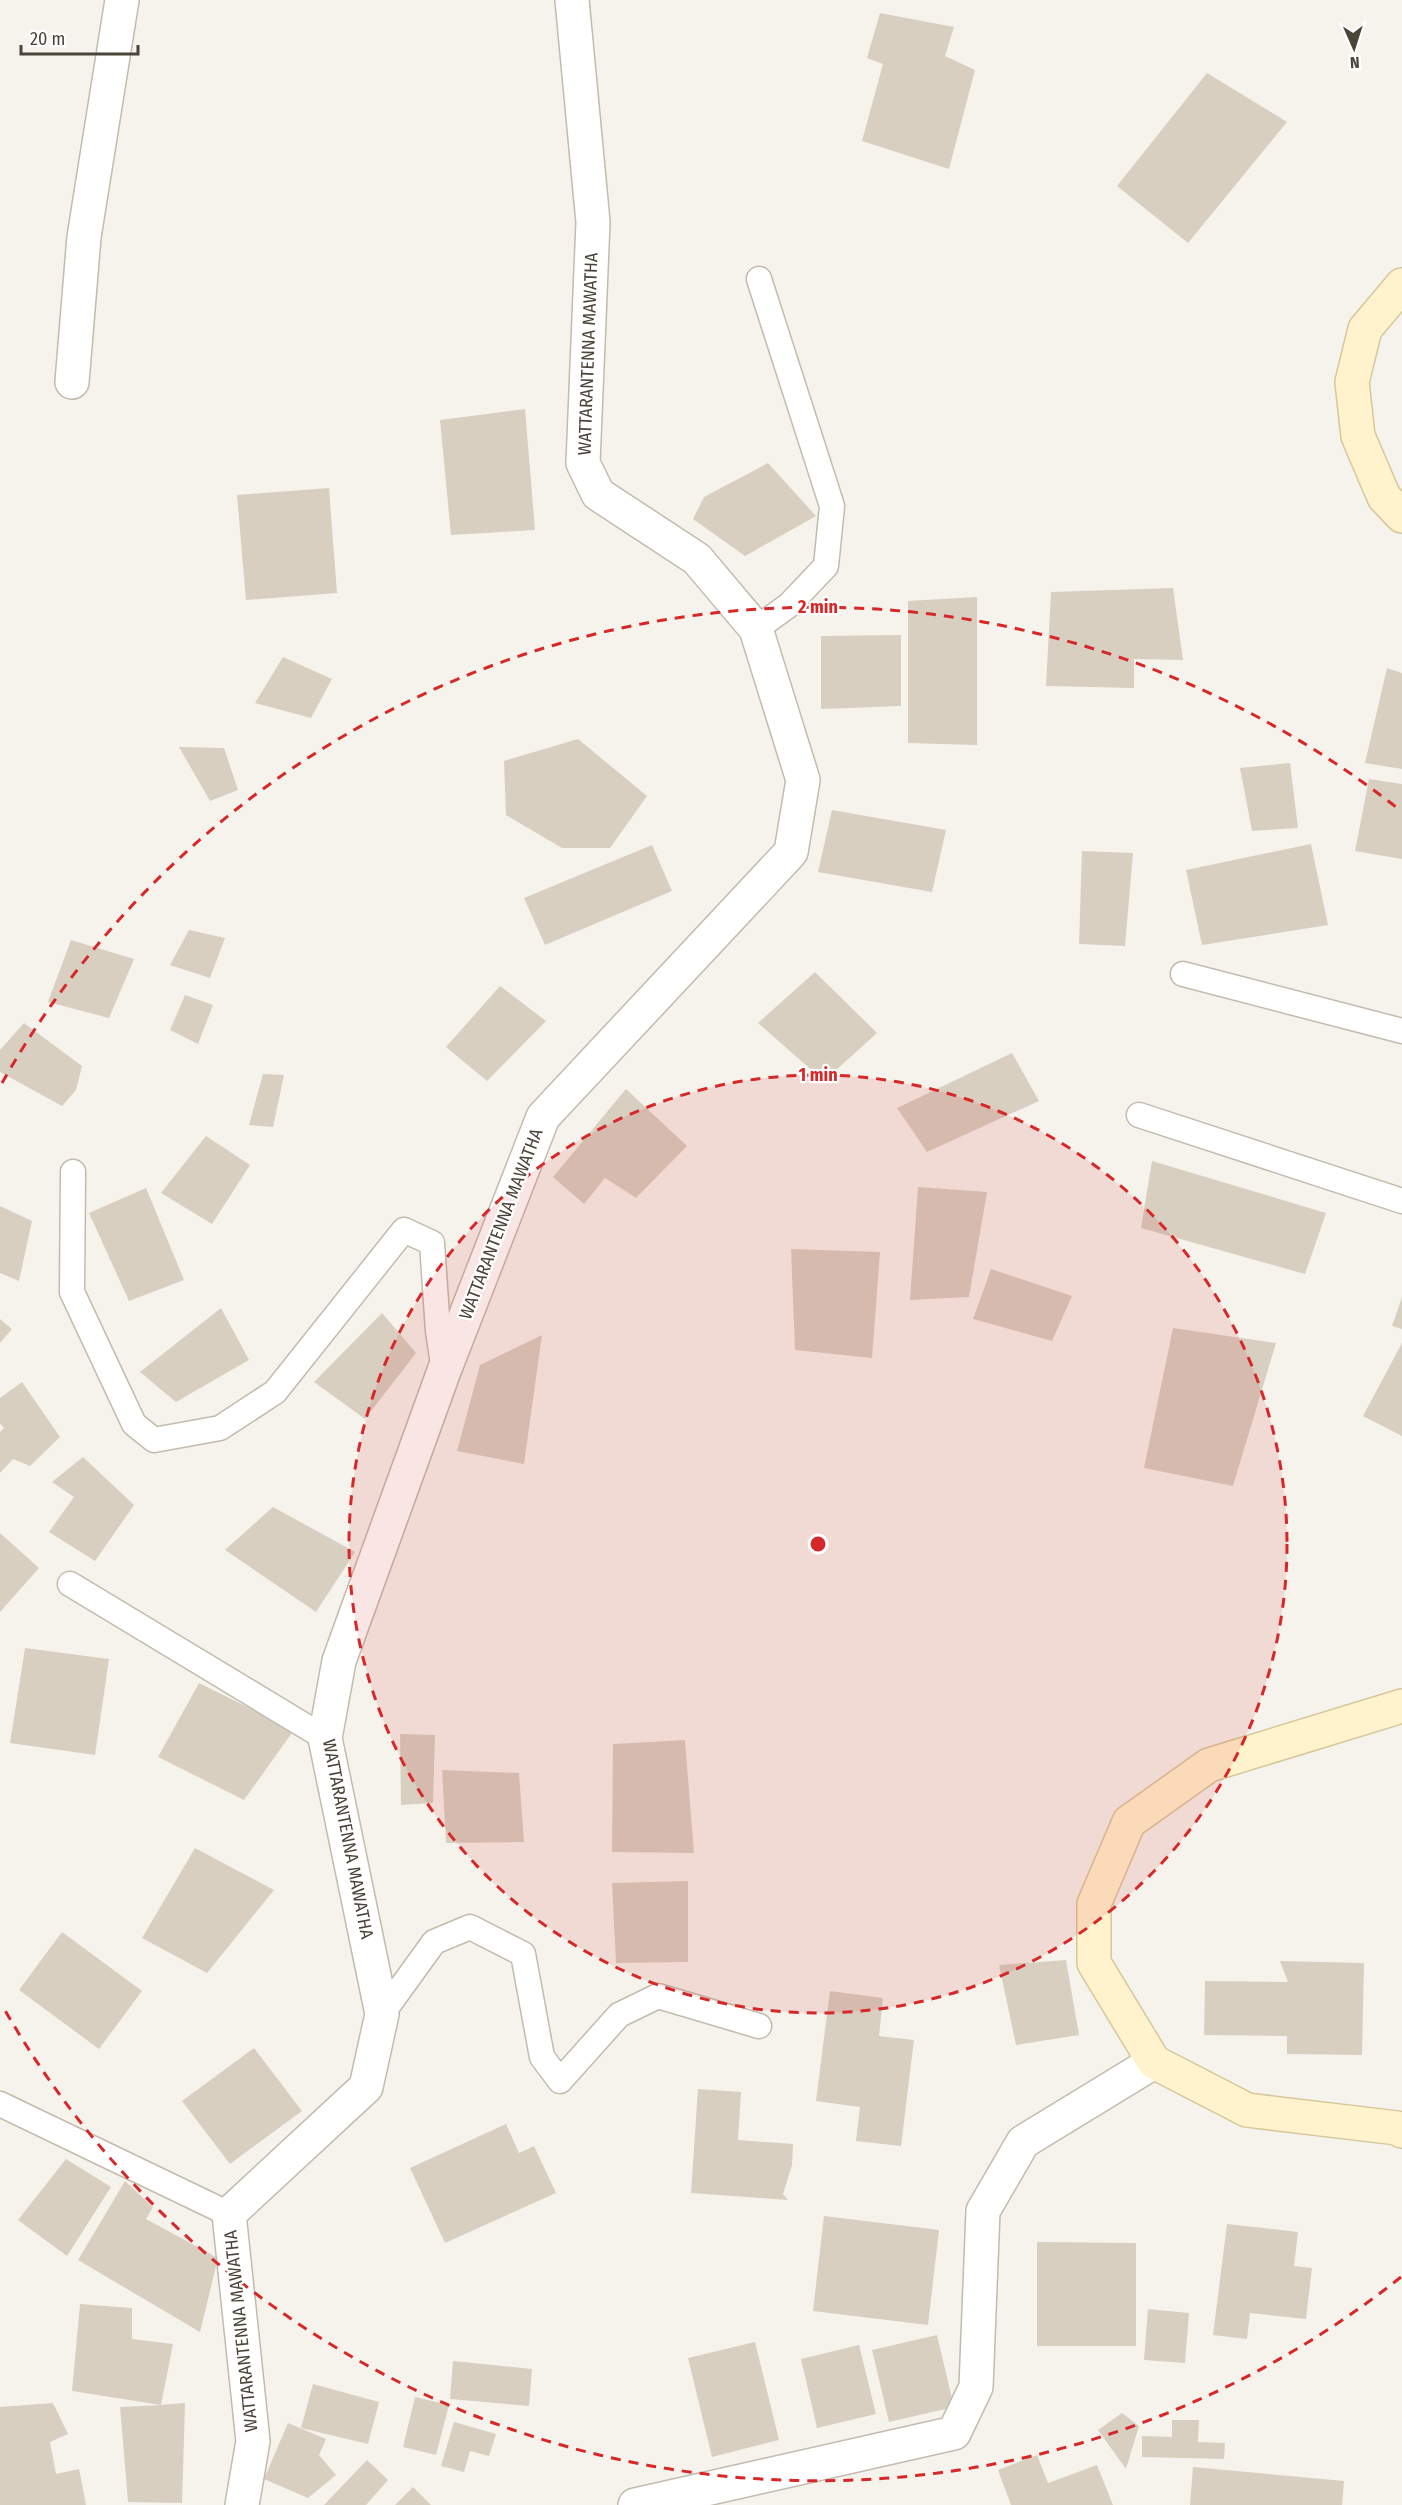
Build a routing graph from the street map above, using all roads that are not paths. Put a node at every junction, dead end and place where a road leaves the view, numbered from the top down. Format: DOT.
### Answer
graph roads {
  1 [pos="122,0"];
  2 [pos="572,0"];
  3 [pos="759,279"];
  4 [pos="1402,285"];
  5 [pos="72,382"];
  6 [pos="1402,516"];
  7 [pos="756,629"];
  8 [pos="1183,974"];
  9 [pos="1402,1031"];
  10 [pos="1139,1115"];
  11 [pos="73,1172"];
  12 [pos="1402,1201"];
  13 [pos="444,1371"];
  14 [pos="70,1584"];
  15 [pos="1402,1706"];
  16 [pos="326,1738"];
  17 [pos="382,2014"];
  18 [pos="759,2026"];
  19 [pos="1154,2062"];
  20 [pos="0,2104"];
  21 [pos="1402,2131"];
  22 [pos="229,2214"];
  23 [pos="242,2505"];
  24 [pos="635,2505"];
  1 -- 5 [label="street"];
  2 -- 7 [label="street, WATTARANTENNA MAWATHA"];
  3 -- 7 [label="lane"];
  4 -- 6 [label="street"];
  7 -- 13 [label="street, WATTARANTENNA MAWATHA"];
  8 -- 9 [label="lane"];
  10 -- 12 [label="lane"];
  11 -- 13 [label="lane"];
  13 -- 16 [label="street, WATTARANTENNA MAWATHA"];
  14 -- 16 [label="lane"];
  15 -- 19 [label="street"];
  16 -- 17 [label="street, WATTARANTENNA MAWATHA"];
  17 -- 18 [label="lane"];
  17 -- 22 [label="street, WATTARANTENNA MAWATHA"];
  19 -- 21 [label="street"];
  19 -- 24 [label="street"];
  20 -- 22 [label="lane"];
  22 -- 23 [label="street, WATTARANTENNA MAWATHA"];
}
